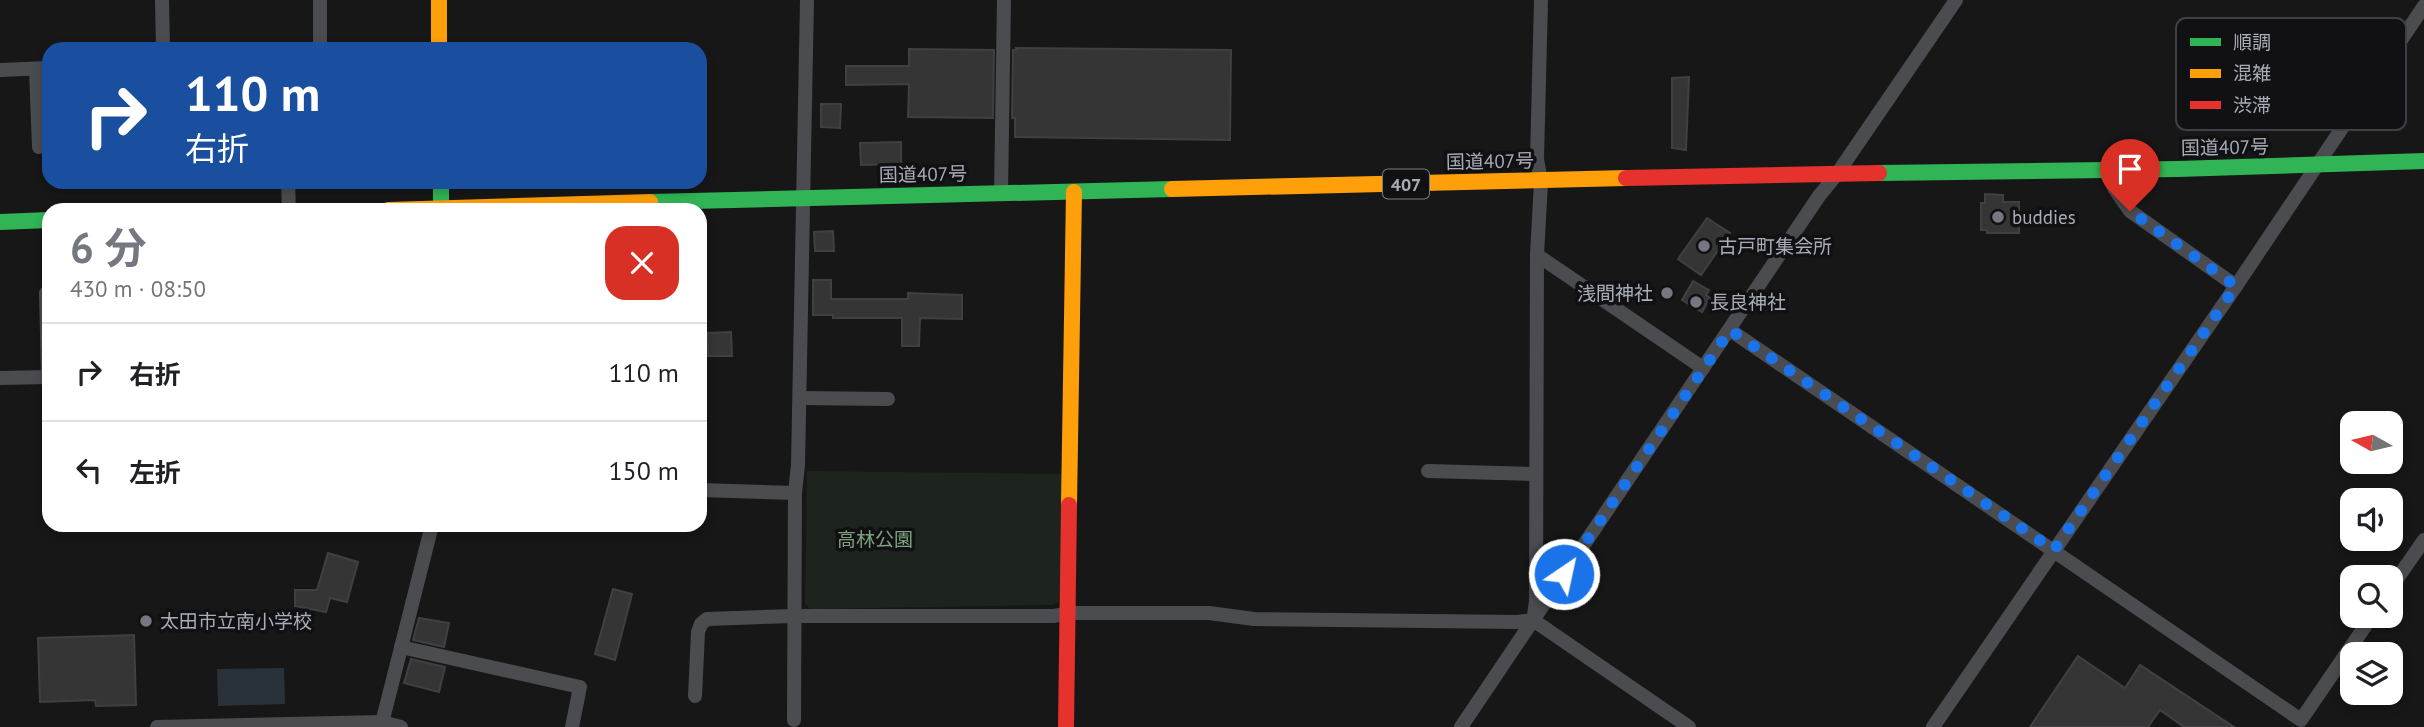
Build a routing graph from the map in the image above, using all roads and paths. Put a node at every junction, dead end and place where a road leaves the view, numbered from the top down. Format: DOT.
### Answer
graph roads {
  1 [pos="162,0"];
  2 [pos="320,0"];
  3 [pos="439,0"];
  4 [pos="807,0"];
  5 [pos="1004,0"];
  6 [pos="1541,0"];
  7 [pos="1956,0"];
  8 [pos="2424,6"];
  9 [pos="2406,33"];
  10 [pos="163,42"];
  11 [pos="320,42"];
  12 [pos="439,42"];
  13 [pos="42,68"];
  14 [pos="0,70"];
  15 [pos="2341,130"];
  16 [pos="39,147"];
  17 [pos="2424,162"];
  18 [pos="2316,167"];
  19 [pos="2108,169"];
  20 [pos="1837,174"];
  21 [pos="1541,181"];
  22 [pos="1074,192"];
  23 [pos="1001,194"];
  24 [pos="803,198"];
  25 [pos="707,205"];
  26 [pos="42,220"];
  27 [pos="0,222"];
  28 [pos="1537,255"];
  29 [pos="2236,286"];
  30 [pos="1730,330"];
  31 [pos="1703,368"];
  32 [pos="42,377"];
  33 [pos="0,378"];
  34 [pos="800,398"];
  35 [pos="888,399"];
  36 [pos="1429,471"];
  37 [pos="1536,474"];
  38 [pos="707,490"];
  39 [pos="795,493"];
  40 [pos="430,532"];
  41 [pos="2424,540"];
  42 [pos="2054,550"];
  43 [pos="2403,570"];
  44 [pos="1067,613"];
  45 [pos="793,616"];
  46 [pos="1533,620"];
  47 [pos="2364,628"];
  48 [pos="401,647"];
  49 [pos="695,696"];
  50 [pos="794,720"];
  51 [pos="382,725"];
  52 [pos="219,726"];
  53 [pos="157,727"];
  54 [pos="401,727"];
  55 [pos="572,727"];
  56 [pos="1066,727"];
  57 [pos="1461,727"];
  58 [pos="1689,727"];
  59 [pos="1933,727"];
  1 -- 10 [label="street"];
  2 -- 11 [label="street"];
  3 -- 12 [label="main road"];
  4 -- 24 [label="street"];
  5 -- 23 [label="street"];
  6 -- 21 [label="street"];
  7 -- 20 [label="street"];
  8 -- 9 [label="street"];
  13 -- 14 [label="street"];
  13 -- 16 [label="street"];
  15 -- 18 [label="street"];
  17 -- 18 [label="main road, 国道407号 / 407"];
  18 -- 19 [label="main road, 国道407号 / 407"];
  18 -- 29 [label="street"];
  19 -- 20 [label="main road, 国道407号 / 407"];
  19 -- 29 [label="street"];
  20 -- 21 [label="main road, 国道407号 / 407"];
  20 -- 30 [label="street"];
  21 -- 22 [label="main road, 国道407号 / 407"];
  21 -- 28 [label="street"];
  22 -- 23 [label="main road, 国道407号 / 407"];
  22 -- 44 [label="main road"];
  23 -- 24 [label="main road, 国道407号 / 407"];
  24 -- 25 [label="main road, 国道407号 / 407"];
  24 -- 34 [label="street"];
  26 -- 27 [label="main road"];
  28 -- 31 [label="street"];
  28 -- 37 [label="street"];
  29 -- 42 [label="street"];
  30 -- 31 [label="street"];
  30 -- 42 [label="street"];
  31 -- 46 [label="street"];
  32 -- 33 [label="street"];
  34 -- 35 [label="street"];
  34 -- 39 [label="street"];
  36 -- 37 [label="street"];
  37 -- 46 [label="street"];
  38 -- 39 [label="street"];
  39 -- 45 [label="street"];
  40 -- 48 [label="street"];
  41 -- 43 [label="street"];
  42 -- 47 [label="street"];
  42 -- 59 [label="street"];
  44 -- 45 [label="street"];
  44 -- 46 [label="street"];
  44 -- 56 [label="main road"];
  45 -- 49 [label="street"];
  45 -- 50 [label="street"];
  46 -- 57 [label="street"];
  46 -- 58 [label="street"];
  48 -- 51 [label="street"];
  48 -- 55 [label="street"];
  51 -- 52 [label="street"];
  51 -- 54 [label="street"];
  52 -- 53 [label="street"];
}
